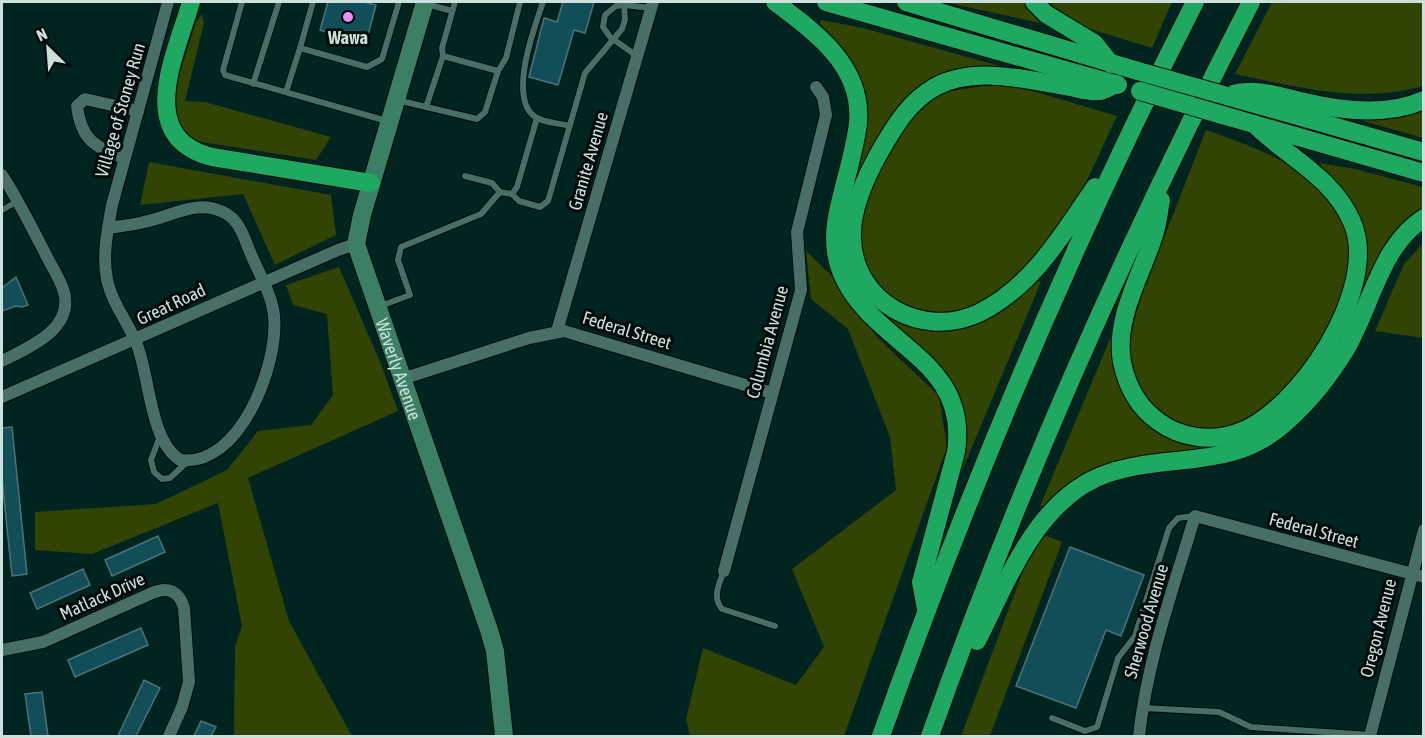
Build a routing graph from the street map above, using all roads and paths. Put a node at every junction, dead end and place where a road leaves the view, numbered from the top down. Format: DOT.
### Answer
graph roads {
  1 [pos="168,2"];
  2 [pos="191,2"];
  3 [pos="242,2"];
  4 [pos="279,2"];
  5 [pos="313,2"];
  6 [pos="399,2"];
  7 [pos="454,2"];
  8 [pos="520,2"];
  9 [pos="543,2"];
  10 [pos="775,2"];
  11 [pos="826,2"];
  12 [pos="906,2"];
  13 [pos="1034,2"];
  14 [pos="1190,2"];
  15 [pos="1195,2"];
  16 [pos="1251,2"];
  17 [pos="1260,2"];
  18 [pos="624,3"];
  19 [pos="422,5"];
  20 [pos="652,5"];
  21 [pos="452,11"];
  22 [pos="1184,23"];
  23 [pos="1233,37"];
  24 [pos="613,40"];
  25 [pos="300,48"];
  26 [pos="443,56"];
  27 [pos="637,57"];
  28 [pos="1111,64"];
  29 [pos="498,70"];
  30 [pos="253,84"];
  31 [pos="1117,84"];
  32 [pos="816,87"];
  33 [pos="286,92"];
  34 [pos="1227,96"];
  35 [pos="396,100"];
  36 [pos="1424,100"];
  37 [pos="426,107"];
  38 [pos="138,111"];
  39 [pos="537,118"];
  40 [pos="390,122"];
  41 [pos="1254,124"];
  42 [pos="569,126"];
  43 [pos="1126,141"];
  44 [pos="1424,152"];
  45 [pos="124,158"];
  46 [pos="1167,172"];
  47 [pos="1424,172"];
  48 [pos="2,175"];
  49 [pos="465,176"];
  50 [pos="371,183"];
  51 [pos="500,192"];
  52 [pos="512,194"];
  53 [pos="18,201"];
  54 [pos="2,210"];
  55 [pos="1424,218"];
  56 [pos="108,228"];
  57 [pos="356,244"];
  58 [pos="262,282"];
  59 [pos="377,307"];
  60 [pos="557,331"];
  61 [pos="135,340"];
  62 [pos="2,361"];
  63 [pos="402,379"];
  64 [pos="772,393"];
  65 [pos="2,397"];
  66 [pos="161,435"];
  67 [pos="188,461"];
  68 [pos="1195,516"];
  69 [pos="1424,530"];
  70 [pos="724,571"];
  71 [pos="1410,573"];
  72 [pos="1424,577"];
  73 [pos="926,610"];
  74 [pos="775,626"];
  75 [pos="2,650"];
  76 [pos="1142,708"];
  77 [pos="1052,718"];
  78 [pos="931,734"];
  79 [pos="169,736"];
  80 [pos="504,736"];
  81 [pos="881,736"];
  82 [pos="1139,736"];
  83 [pos="1370,736"];
  1 -- 38 [label="street, Village of Stoney Run"];
  2 -- 50 [label="highway"];
  3 -- 30 [label="lane"];
  4 -- 30 [label="lane"];
  5 -- 25 [label="lane"];
  6 -- 25 [label="lane"];
  7 -- 21 [label="lane"];
  8 -- 29 [label="lane"];
  9 -- 39 [label="lane"];
  10 -- 73 [label="highway"];
  11 -- 31 [label="highway"];
  12 -- 28 [label="highway"];
  13 -- 28 [label="highway"];
  14 -- 22 [label="highway"];
  15 -- 22 [label="highway"];
  16 -- 23 [label="highway"];
  17 -- 23 [label="highway"];
  18 -- 20 [label="lane"];
  18 -- 24 [label="lane"];
  18 -- 24 [label="lane"];
  19 -- 21 [label="lane"];
  19 -- 35 [label="street"];
  20 -- 27 [label="street, Granite Avenue"];
  21 -- 26 [label="lane"];
  22 -- 43 [label="highway"];
  23 -- 46 [label="highway"];
  24 -- 27 [label="lane"];
  24 -- 42 [label="lane"];
  25 -- 33 [label="lane"];
  26 -- 29 [label="lane"];
  26 -- 37 [label="lane"];
  27 -- 60 [label="street, Granite Avenue"];
  28 -- 34 [label="highway, bridge"];
  29 -- 37 [label="lane"];
  30 -- 33 [label="lane"];
  31 -- 41 [label="highway, bridge"];
  31 -- 43 [label="highway"];
  32 -- 64 [label="street, Columbia Avenue"];
  33 -- 40 [label="lane"];
  34 -- 36 [label="highway"];
  34 -- 44 [label="highway"];
  35 -- 37 [label="lane"];
  35 -- 40 [label="street"];
  38 -- 45 [label="street, Village of Stoney Run"];
  38 -- 45 [label="street"];
  39 -- 42 [label="lane"];
  39 -- 52 [label="lane"];
  40 -- 50 [label="street"];
  41 -- 46 [label="highway"];
  41 -- 47 [label="highway"];
  42 -- 52 [label="lane"];
  43 -- 73 [label="highway"];
  45 -- 56 [label="street, Village of Stoney Run"];
  46 -- 78 [label="highway"];
  48 -- 53 [label="street"];
  49 -- 51 [label="lane"];
  50 -- 57 [label="street"];
  51 -- 52 [label="lane"];
  51 -- 59 [label="lane"];
  53 -- 54 [label="lane"];
  53 -- 62 [label="street"];
  55 -- 78 [label="highway"];
  56 -- 58 [label="street"];
  56 -- 61 [label="street, Village of Stoney Run"];
  57 -- 58 [label="street, Great Road"];
  57 -- 59 [label="street, Waverly Avenue"];
  58 -- 61 [label="street, Great Road"];
  58 -- 67 [label="street"];
  59 -- 63 [label="street, Waverly Avenue"];
  60 -- 63 [label="street, Federal Street"];
  60 -- 64 [label="street, Federal Street"];
  61 -- 65 [label="street, Great Road"];
  61 -- 66 [label="street, Village of Stoney Run"];
  63 -- 80 [label="street, Waverly Avenue"];
  64 -- 70 [label="street, Columbia Avenue"];
  66 -- 67 [label="street, Village of Stoney Run"];
  66 -- 67 [label="lane"];
  68 -- 71 [label="street, Federal Street"];
  68 -- 76 [label="street, Sherwood Avenue"];
  68 -- 77 [label="lane"];
  69 -- 71 [label="street, Oregon Avenue"];
  70 -- 74 [label="lane"];
  71 -- 72 [label="street, Federal Street"];
  71 -- 83 [label="street, Oregon Avenue"];
  73 -- 81 [label="highway"];
  75 -- 79 [label="street, Matlack Drive"];
  76 -- 82 [label="street, Sherwood Avenue"];
  76 -- 83 [label="lane"];
}
